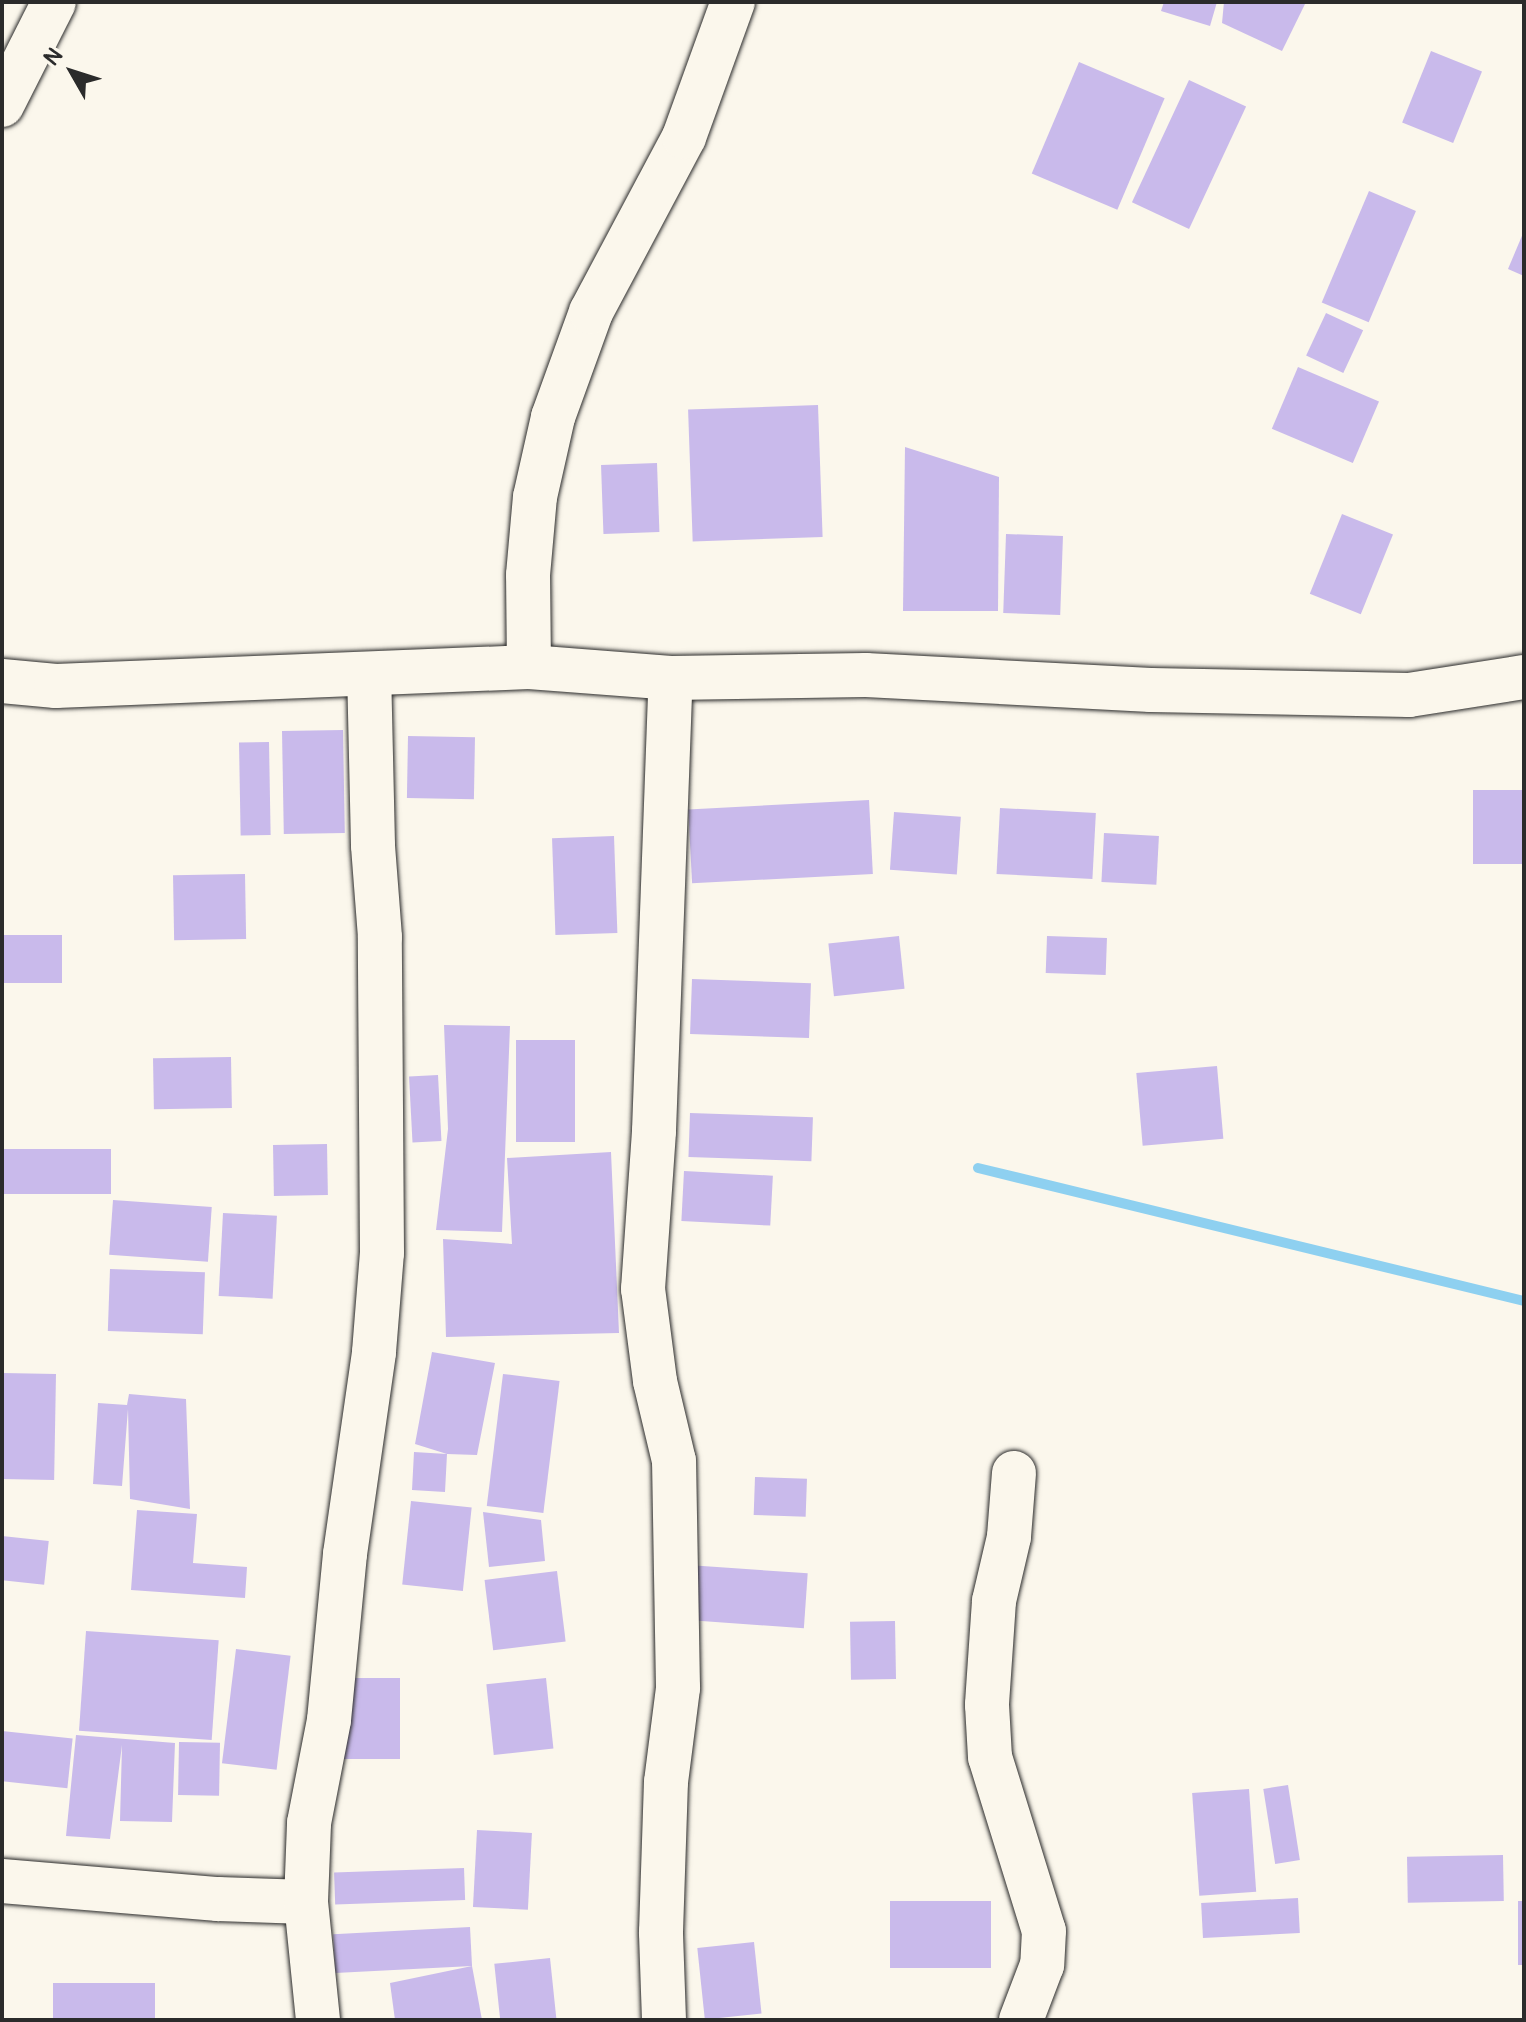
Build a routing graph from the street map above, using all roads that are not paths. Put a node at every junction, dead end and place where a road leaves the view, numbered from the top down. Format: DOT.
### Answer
graph roads {
  1 [pos="54,2"];
  2 [pos="733,2"];
  3 [pos="2,105"];
  4 [pos="529,667"];
  5 [pos="369,674"];
  6 [pos="1524,677"];
  7 [pos="671,678"];
  8 [pos="2,681"];
  9 [pos="1014,1473"];
  10 [pos="2,1881"];
  11 [pos="306,1902"];
  12 [pos="318,2020"];
  13 [pos="664,2020"];
  14 [pos="1021,2020"];
  1 -- 3 [label="street"];
  2 -- 4 [label="street"];
  4 -- 5 [label="street"];
  4 -- 7 [label="street"];
  5 -- 8 [label="street"];
  5 -- 11 [label="street"];
  6 -- 7 [label="street"];
  7 -- 13 [label="street"];
  9 -- 14 [label="street"];
  10 -- 11 [label="street"];
  11 -- 12 [label="street"];
}
